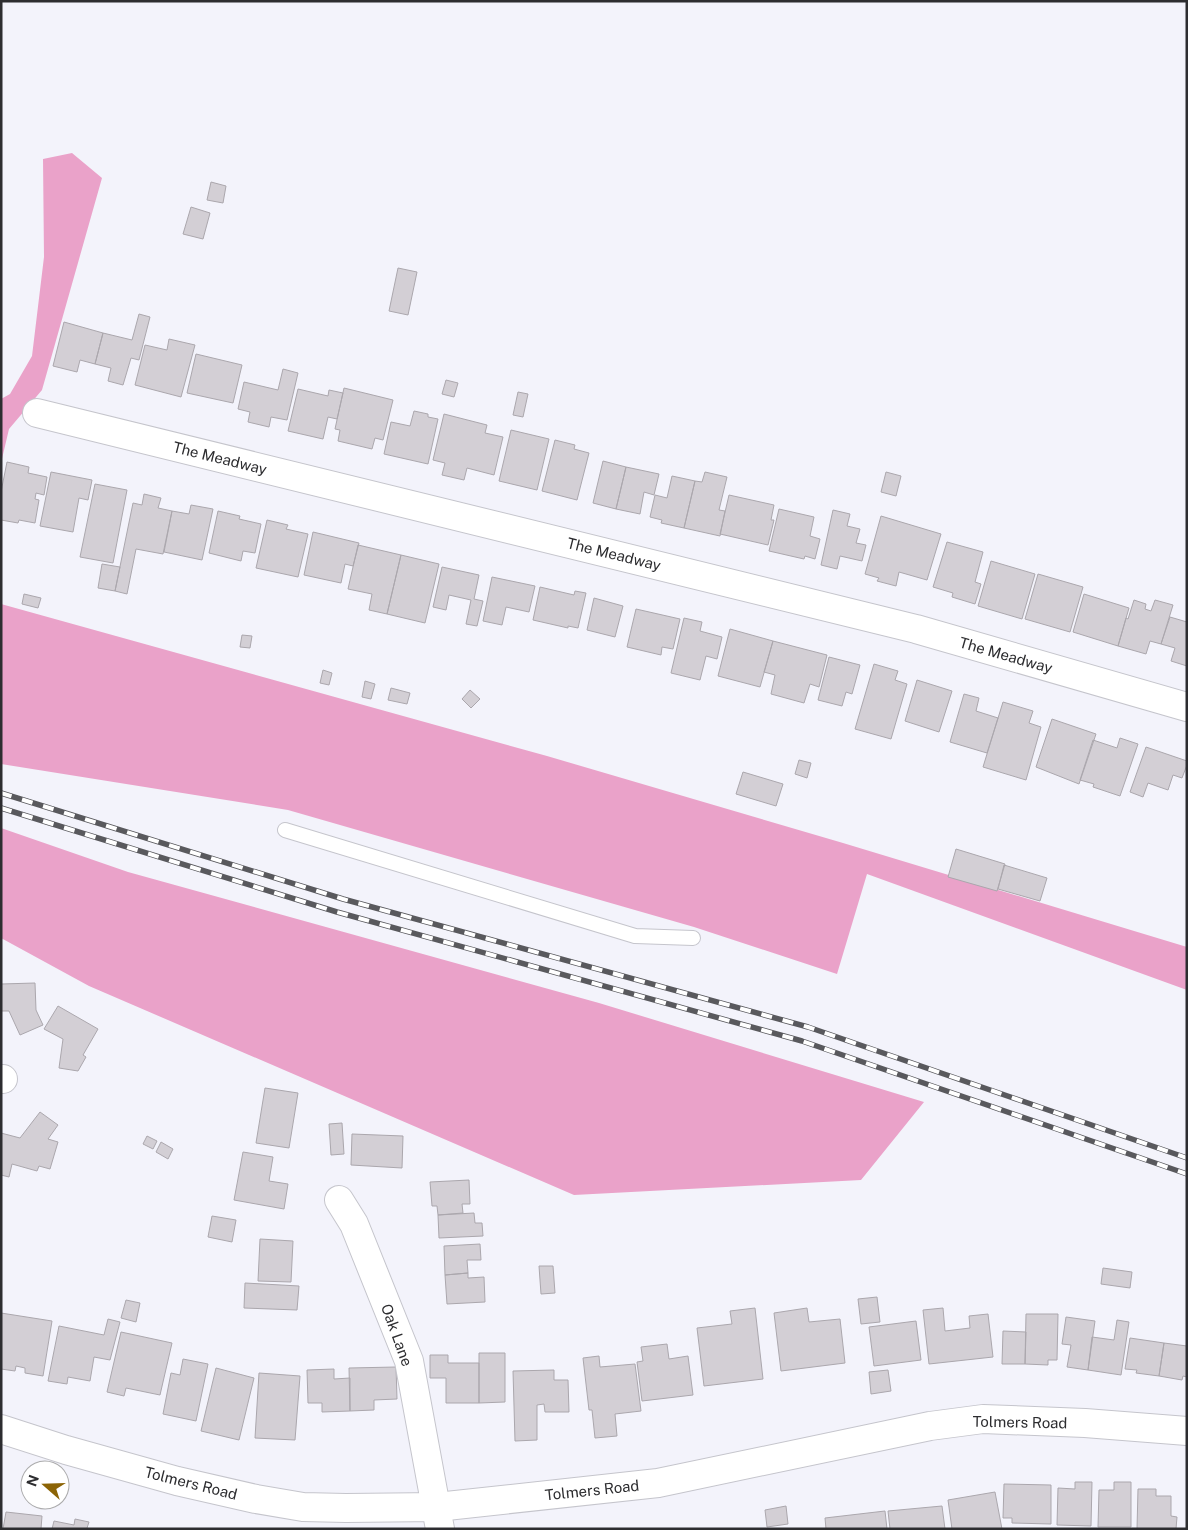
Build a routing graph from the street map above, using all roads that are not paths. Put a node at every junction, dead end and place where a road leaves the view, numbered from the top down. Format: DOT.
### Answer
graph roads {
  1 [pos="37,413"];
  2 [pos="1187,708"];
  3 [pos="285,830"];
  4 [pos="693,938"];
  5 [pos="339,1200"];
  6 [pos="1,1429"];
  7 [pos="1187,1431"];
  8 [pos="438,1518"];
  1 -- 2 [label="street, The Meadway"];
  3 -- 4 [label="lane"];
  5 -- 8 [label="street, Oak Lane"];
  6 -- 8 [label="street, Tolmers Road"];
  7 -- 8 [label="street, Tolmers Road"];
}
